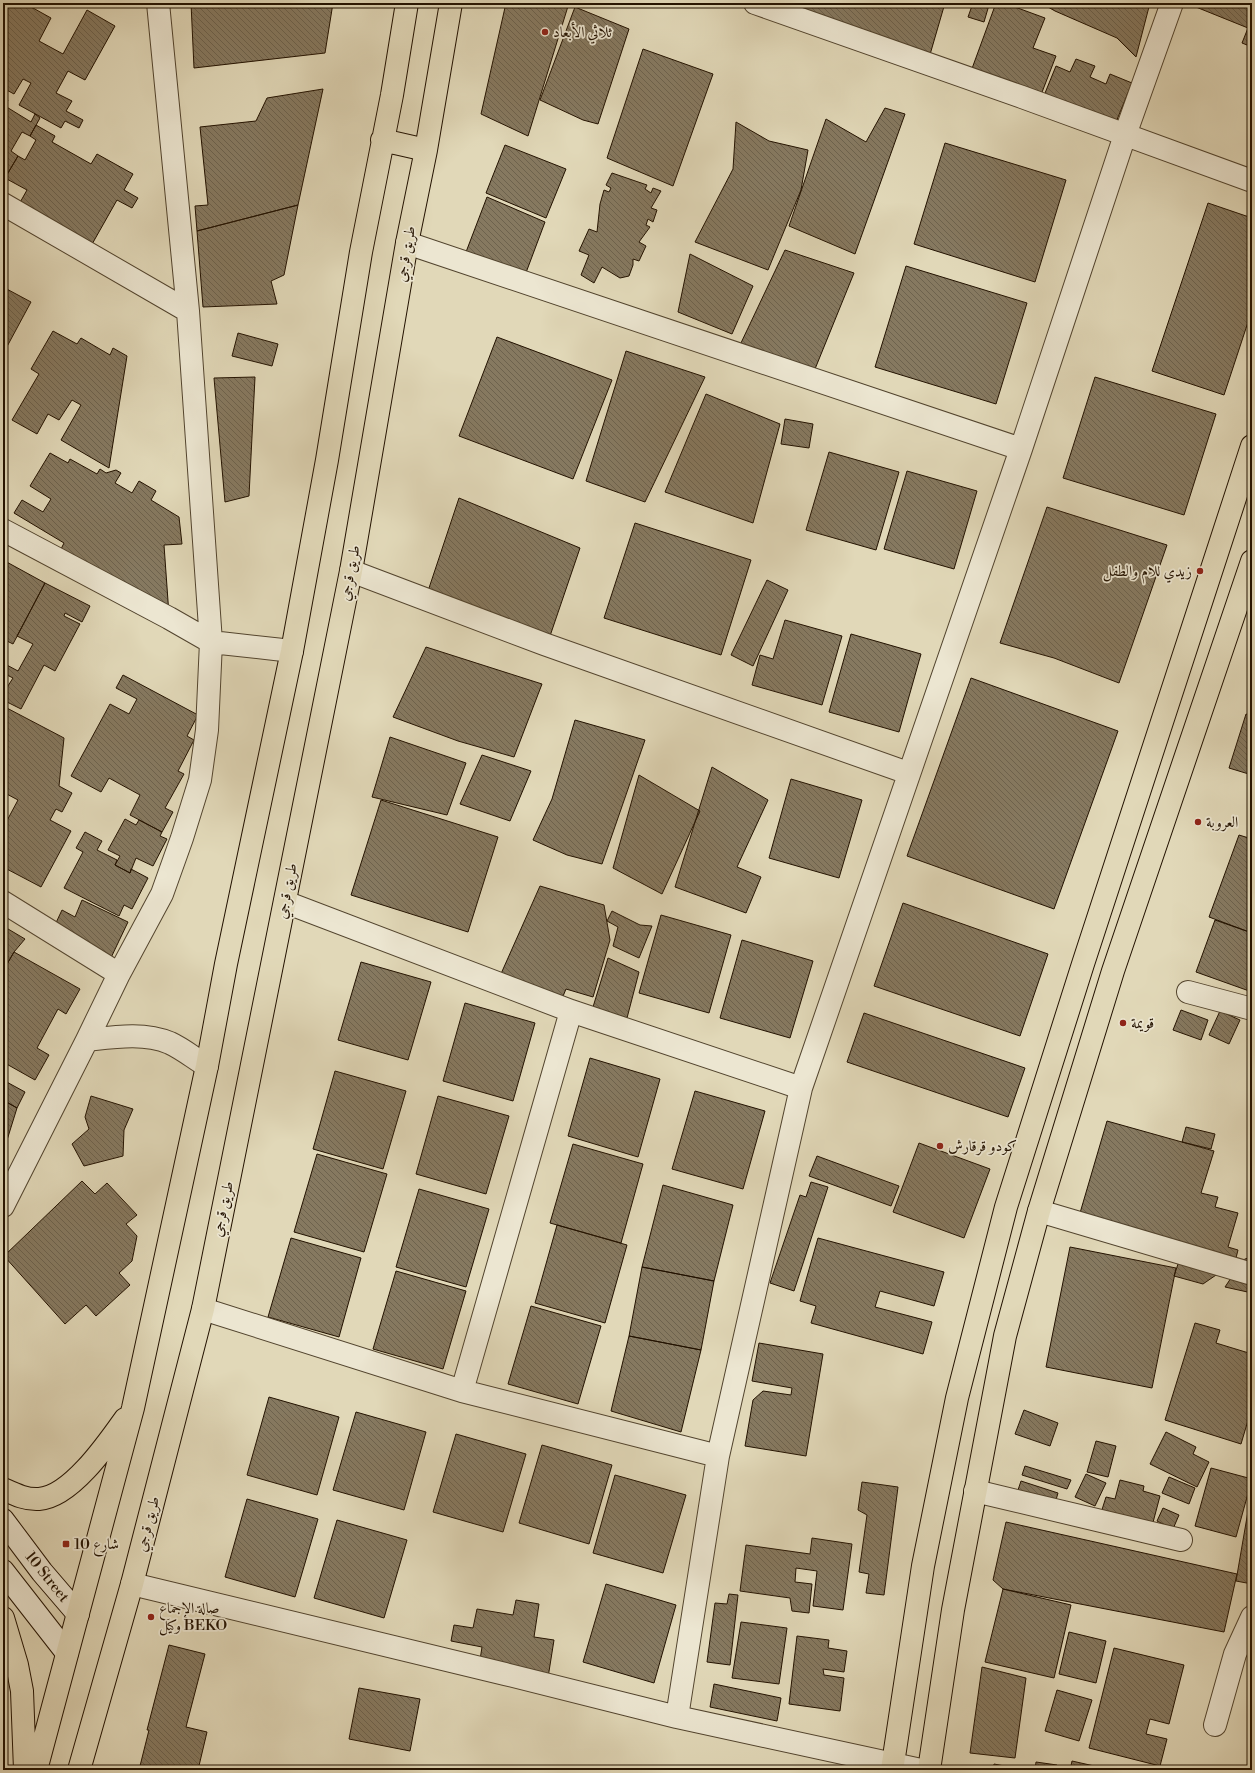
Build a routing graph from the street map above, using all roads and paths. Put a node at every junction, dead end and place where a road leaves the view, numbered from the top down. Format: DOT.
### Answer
graph roads {
  1 [pos="158,3"];
  2 [pos="407,3"];
  3 [pos="451,3"];
  4 [pos="755,3"];
  5 [pos="1172,3"];
  6 [pos="1125,135"];
  7 [pos="382,140"];
  8 [pos="426,150"];
  9 [pos="1252,181"];
  10 [pos="3,204"];
  11 [pos="407,243"];
  12 [pos="188,311"];
  13 [pos="1252,446"];
  14 [pos="1021,449"];
  15 [pos="3,530"];
  16 [pos="1252,561"];
  17 [pos="351,571"];
  18 [pos="211,642"];
  19 [pos="292,651"];
  20 [pos="908,773"];
  21 [pos="3,902"];
  22 [pos="285,902"];
  23 [pos="119,974"];
  24 [pos="1188,992"];
  25 [pos="1252,1009"];
  26 [pos="571,1011"];
  27 [pos="87,1040"];
  28 [pos="207,1066"];
  29 [pos="800,1088"];
  30 [pos="3,1206"];
  31 [pos="1039,1211"];
  32 [pos="1252,1274"];
  33 [pos="203,1309"];
  34 [pos="462,1391"];
  35 [pos="133,1408"];
  36 [pos="718,1456"];
  37 [pos="3,1489"];
  38 [pos="976,1491"];
  39 [pos="3,1520"];
  40 [pos="1181,1540"];
  41 [pos="3,1571"];
  42 [pos="132,1584"];
  43 [pos="78,1614"];
  44 [pos="1252,1617"];
  45 [pos="3,1618"];
  46 [pos="67,1653"];
  47 [pos="676,1717"];
  48 [pos="1215,1725"];
  49 [pos="893,1766"];
  50 [pos="25,1770"];
  51 [pos="36,1770"];
  52 [pos="79,1770"];
  53 [pos="921,1770"];
  54 [pos="929,1770"];
  1 -- 12 [label="street"];
  2 -- 7 [label="main road"];
  3 -- 8 [label="main road, طريق قرجي"];
  4 -- 6 [label="street"];
  5 -- 6 [label="street"];
  6 -- 9 [label="street"];
  6 -- 14 [label="street"];
  7 -- 8 [label="main road"];
  7 -- 19 [label="main road"];
  8 -- 11 [label="main road, طريق قرجي"];
  10 -- 12 [label="street"];
  11 -- 14 [label="street"];
  11 -- 17 [label="main road, طريق قرجي"];
  12 -- 18 [label="street"];
  13 -- 49 [label="main road"];
  14 -- 20 [label="street"];
  15 -- 18 [label="street"];
  16 -- 31 [label="main road"];
  17 -- 20 [label="street"];
  17 -- 22 [label="main road, طريق قرجي"];
  18 -- 19 [label="street"];
  18 -- 23 [label="street"];
  19 -- 28 [label="main road"];
  20 -- 29 [label="street"];
  21 -- 23 [label="street"];
  22 -- 26 [label="street"];
  22 -- 33 [label="main road, طريق قرجي"];
  23 -- 27 [label="street"];
  24 -- 25 [label="street"];
  26 -- 29 [label="street"];
  26 -- 34 [label="street"];
  27 -- 28 [label="street"];
  27 -- 30 [label="street"];
  28 -- 35 [label="main road"];
  29 -- 36 [label="street"];
  31 -- 32 [label="street"];
  31 -- 38 [label="main road"];
  33 -- 34 [label="street"];
  33 -- 42 [label="main road, طريق قرجي"];
  34 -- 36 [label="street"];
  35 -- 37 [label="main road"];
  35 -- 43 [label="main road"];
  36 -- 47 [label="street"];
  38 -- 40 [label="street"];
  38 -- 54 [label="main road"];
  39 -- 43 [label="street, 10 Street"];
  41 -- 46 [label="street, 10 Street"];
  42 -- 47 [label="street"];
  42 -- 52 [label="main road, طريق قرجي"];
  43 -- 46 [label="main road"];
  44 -- 48 [label="street"];
  45 -- 50 [label="main road"];
  46 -- 51 [label="main road"];
  47 -- 49 [label="street"];
  49 -- 53 [label="street"];
}
